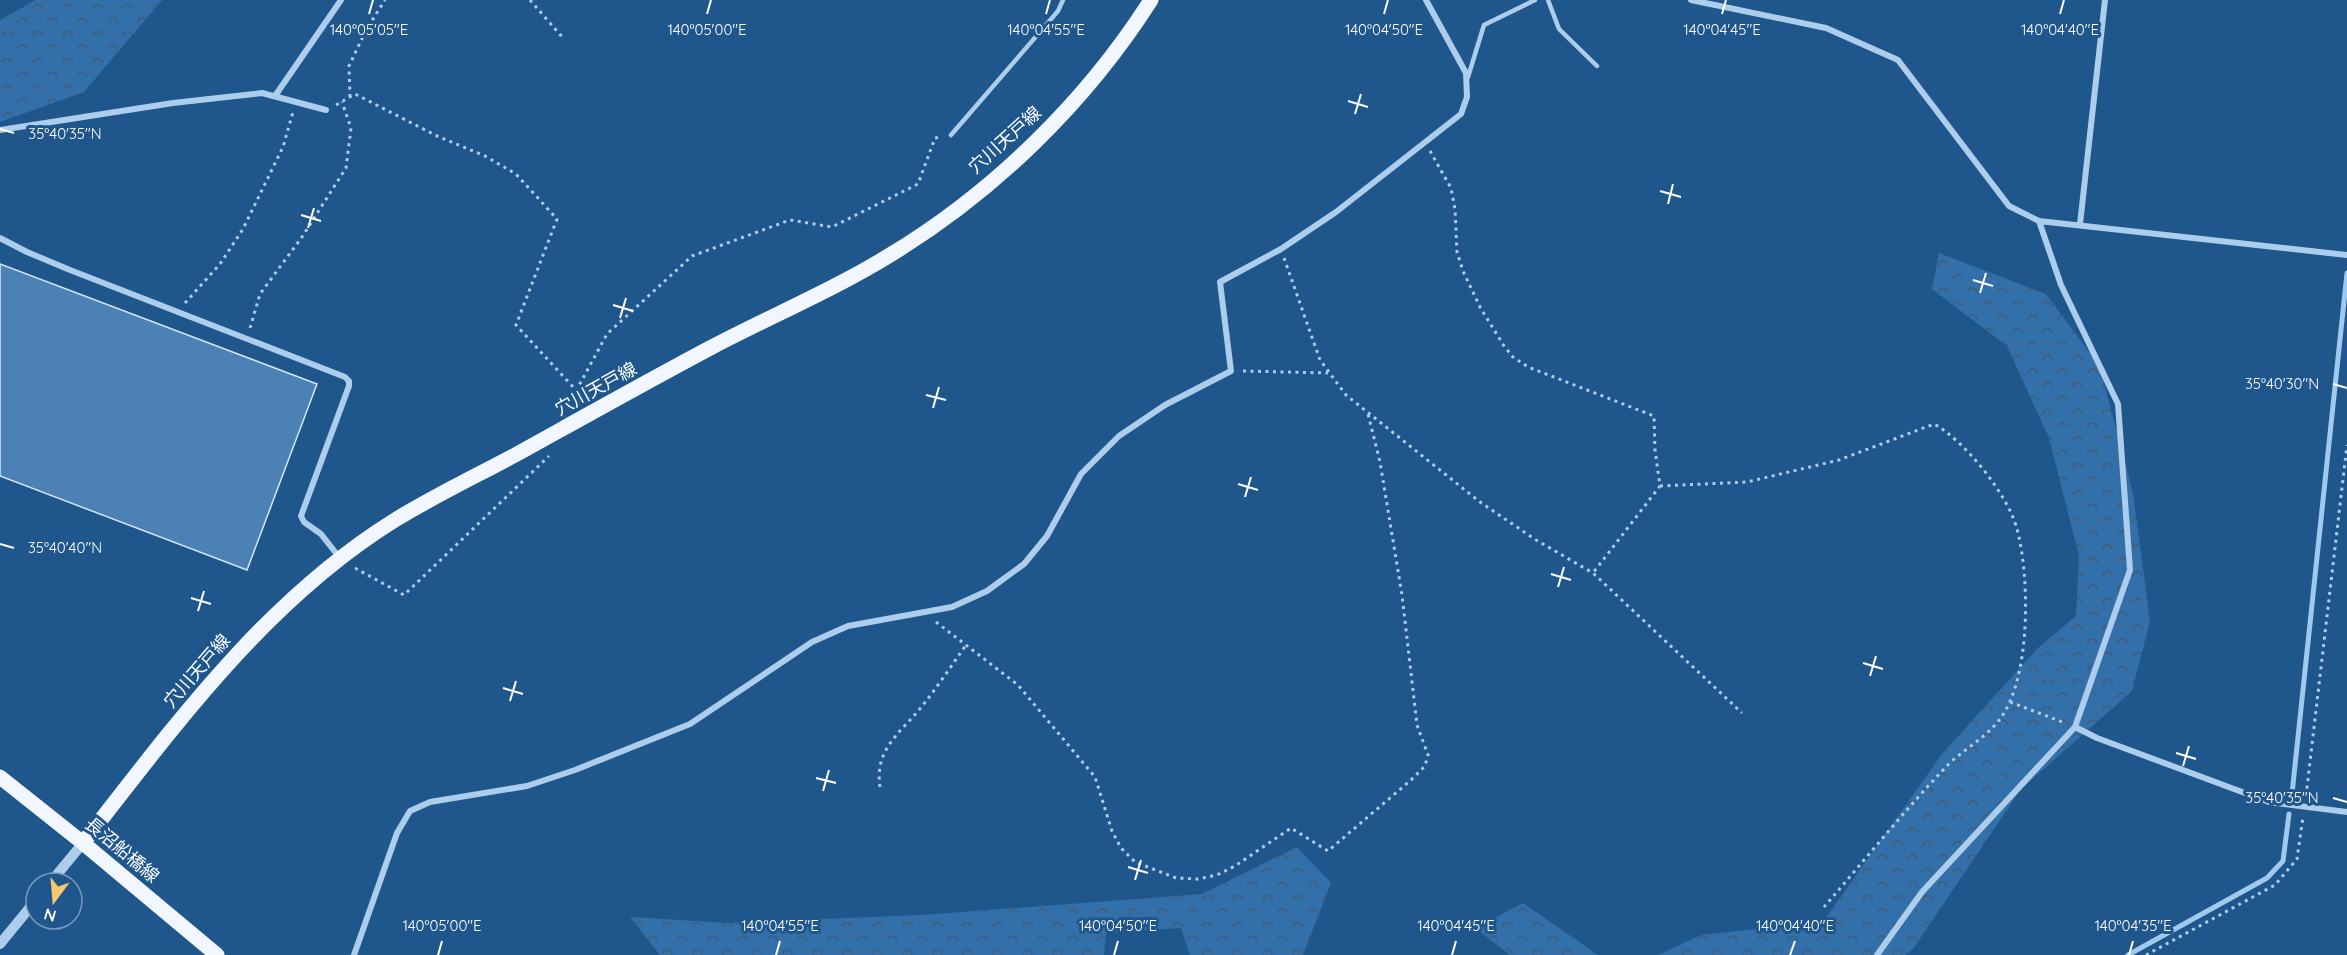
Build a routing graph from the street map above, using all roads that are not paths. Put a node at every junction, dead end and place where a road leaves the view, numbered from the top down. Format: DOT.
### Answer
graph roads {
  1 [pos="341,0"];
  2 [pos="1063,0"];
  3 [pos="1151,0"];
  4 [pos="1426,0"];
  5 [pos="1535,0"];
  6 [pos="1548,0"];
  7 [pos="1691,0"];
  8 [pos="2104,0"];
  9 [pos="1597,66"];
  10 [pos="1466,81"];
  11 [pos="275,96"];
  12 [pos="326,110"];
  13 [pos="0,130"];
  14 [pos="951,135"];
  15 [pos="2039,221"];
  16 [pos="2080,224"];
  17 [pos="0,238"];
  18 [pos="2344,254"];
  19 [pos="340,559"];
  20 [pos="2075,727"];
  21 [pos="0,777"];
  22 [pos="2347,812"];
  23 [pos="83,843"];
  24 [pos="60,871"];
  25 [pos="24,915"];
  26 [pos="0,944"];
  27 [pos="217,955"];
  28 [pos="354,955"];
  29 [pos="1877,955"];
  1 -- 11 [label="street"];
  2 -- 14 [label="lane"];
  3 -- 19 [label="main road, 穴川天戸線"];
  4 -- 10 [label="street"];
  5 -- 10 [label="lane"];
  6 -- 9 [label="lane"];
  7 -- 15 [label="street"];
  8 -- 16 [label="street"];
  10 -- 28 [label="street"];
  11 -- 12 [label="street"];
  11 -- 13 [label="street"];
  15 -- 16 [label="street"];
  15 -- 20 [label="street"];
  16 -- 18 [label="street"];
  17 -- 19 [label="street"];
  19 -- 23 [label="main road, 穴川天戸線"];
  20 -- 22 [label="street"];
  20 -- 29 [label="street"];
  21 -- 23 [label="main road, 長沼船橋線"];
  23 -- 24 [label="street"];
  23 -- 27 [label="main road, 長沼船橋線"];
  25 -- 26 [label="street"];
}
